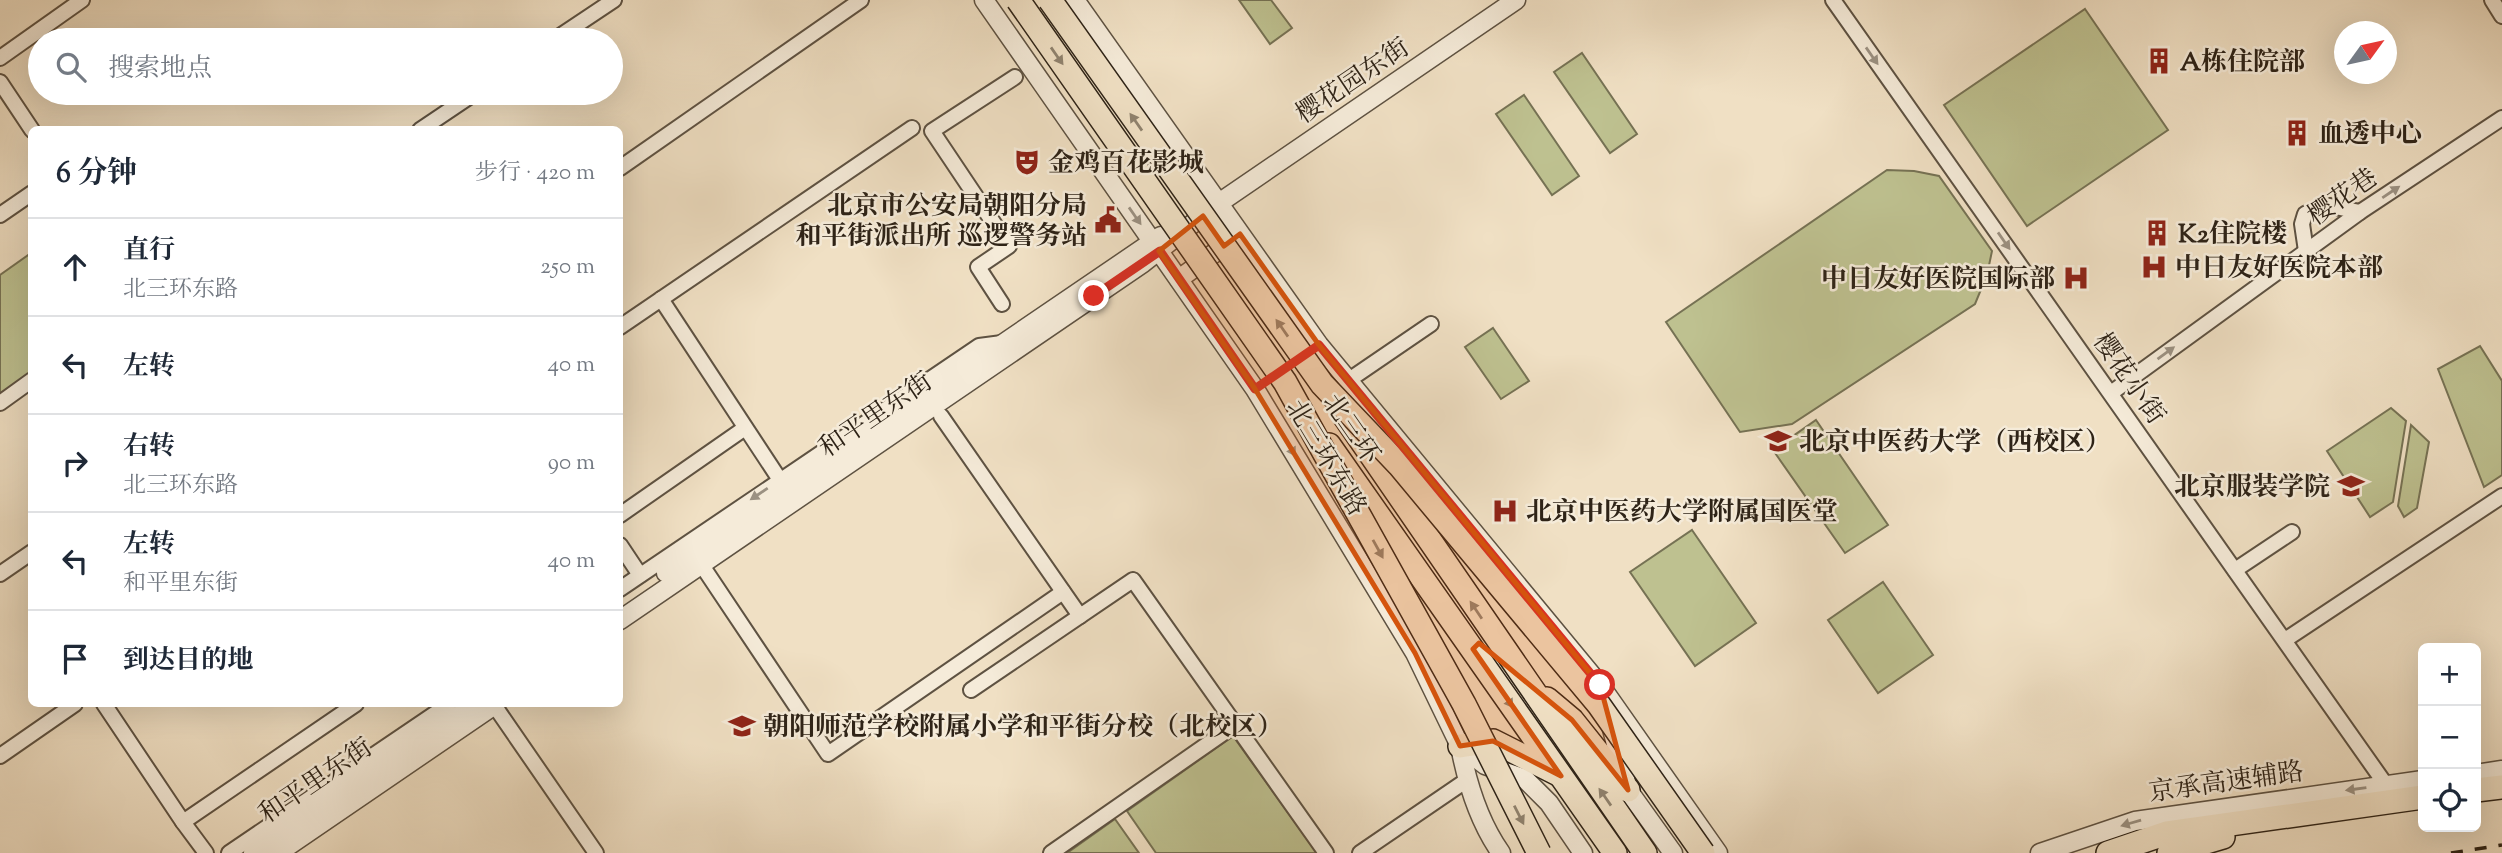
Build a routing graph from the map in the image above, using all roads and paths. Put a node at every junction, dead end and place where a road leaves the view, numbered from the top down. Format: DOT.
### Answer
graph roads {
  1 [pos="82,0"];
  2 [pos="614,0"];
  3 [pos="860,0"];
  4 [pos="984,0"];
  5 [pos="1018,0"];
  6 [pos="1050,0"];
  7 [pos="1075,0"];
  8 [pos="1516,0"];
  9 [pos="2491,0"];
  10 [pos="1840,3"];
  11 [pos="2502,16"];
  12 [pos="42,28"];
  13 [pos="572,28"];
  14 [pos="28,38"];
  15 [pos="0,58"];
  16 [pos="1015,77"];
  17 [pos="0,82"];
  18 [pos="457,105"];
  19 [pos="2502,118"];
  20 [pos="29,126"];
  21 [pos="426,126"];
  22 [pos="912,128"];
  23 [pos="623,165"];
  24 [pos="28,196"];
  25 [pos="1219,204"];
  26 [pos="2360,212"];
  27 [pos="0,215"];
  28 [pos="1240,234"];
  29 [pos="1156,246"];
  30 [pos="2306,251"];
  31 [pos="1179,279"];
  32 [pos="661,299"];
  33 [pos="1002,304"];
  34 [pos="1431,324"];
  35 [pos="623,325"];
  36 [pos="1002,343"];
  37 [pos="1319,345"];
  38 [pos="1349,380"];
  39 [pos="1286,382"];
  40 [pos="28,383"];
  41 [pos="1322,384"];
  42 [pos="1255,389"];
  43 [pos="2111,393"];
  44 [pos="0,402"];
  45 [pos="941,416"];
  46 [pos="745,428"];
  47 [pos="780,480"];
  48 [pos="2502,496"];
  49 [pos="623,514"];
  50 [pos="2292,532"];
  51 [pos="623,550"];
  52 [pos="28,555"];
  53 [pos="701,564"];
  54 [pos="2235,569"];
  55 [pos="0,573"];
  56 [pos="640,575"];
  57 [pos="623,587"];
  58 [pos="1063,592"];
  59 [pos="623,603"];
  60 [pos="1080,616"];
  61 [pos="623,618"];
  62 [pos="2285,640"];
  63 [pos="1523,679"];
  64 [pos="1600,685"];
  65 [pos="971,690"];
  66 [pos="71,707"];
  67 [pos="106,707"];
  68 [pos="352,707"];
  69 [pos="445,707"];
  70 [pos="484,707"];
  71 [pos="485,707"];
  72 [pos="491,707"];
  73 [pos="1235,724"];
  74 [pos="1460,746"];
  75 [pos="0,756"];
  76 [pos="1485,765"];
  77 [pos="1561,776"];
  78 [pos="1467,780"];
  79 [pos="2409,783"];
  80 [pos="1628,790"];
  81 [pos="2418,798"];
  82 [pos="2314,812"];
  83 [pos="183,822"];
  84 [pos="206,853"];
  85 [pos="229,853"];
  86 [pos="253,853"];
  87 [pos="278,853"];
  88 [pos="596,853"];
  89 [pos="1051,853"];
  90 [pos="1325,853"];
  91 [pos="1360,853"];
  92 [pos="1501,853"];
  93 [pos="1539,853"];
  94 [pos="1583,853"];
  95 [pos="1615,853"];
  96 [pos="1645,853"];
  97 [pos="1672,853"];
  98 [pos="1703,853"];
  99 [pos="1718,853"];
  100 [pos="2040,853"];
  101 [pos="2109,853"];
  102 [pos="2169,853"];
  1 -- 12 [label="street"];
  2 -- 13 [label="street"];
  3 -- 23 [label="street"];
  4 -- 29 [label="street, 北三环东路, one-way"];
  5 -- 39 [label="highway, 北三环, one-way, bridge"];
  41 -- 6 [label="highway, 北三环, one-way, bridge"];
  7 -- 25 [label="street"];
  8 -- 25 [label="street, 樱花园东街"];
  9 -- 11 [label="street"];
  10 -- 43 [label="street, 樱花小街, one-way"];
  14 -- 15 [label="street"];
  16 -- 33 [label="street"];
  17 -- 20 [label="street"];
  18 -- 21 [label="street"];
  26 -- 19 [label="street, 樱花巷, one-way"];
  22 -- 32 [label="street"];
  24 -- 27 [label="street"];
  25 -- 28 [label="street"];
  25 -- 29 [label="street, 樱花园东街"];
  26 -- 30 [label="street, 樱花巷"];
  26 -- 30 [label="street"];
  28 -- 31 [label="street"];
  28 -- 37 [label="street"];
  29 -- 31 [label="street, 北三环东路"];
  29 -- 36 [label="street, 和平里东街"];
  29 -- 53 [label="street, 和平里东街"];
  43 -- 30 [label="street, 樱花巷, one-way"];
  31 -- 42 [label="street, 北三环东路"];
  32 -- 35 [label="street"];
  32 -- 46 [label="street"];
  34 -- 38 [label="street"];
  36 -- 47 [label="street"];
  36 -- 59 [label="street, 和平里东街"];
  37 -- 38 [label="street"];
  37 -- 42 [label="street"];
  38 -- 64 [label="street"];
  39 -- 77 [label="highway, 北三环, one-way"];
  39 -- 93 [label="highway, one-way, bridge"];
  40 -- 44 [label="street"];
  63 -- 41 [label="highway, 北三环, one-way"];
  41 -- 98 [label="highway, bridge"];
  42 -- 74 [label="street, 北三环东路, one-way"];
  43 -- 54 [label="street, 樱花小街"];
  45 -- 58 [label="street"];
  46 -- 47 [label="street"];
  46 -- 49 [label="street"];
  47 -- 56 [label="street, one-way"];
  48 -- 62 [label="street"];
  50 -- 54 [label="street"];
  51 -- 56 [label="street"];
  52 -- 55 [label="street"];
  53 -- 58 [label="street"];
  53 -- 61 [label="street, 和平里东街"];
  54 -- 62 [label="street, 樱花小街"];
  56 -- 57 [label="street"];
  58 -- 60 [label="street"];
  60 -- 65 [label="street"];
  60 -- 73 [label="street"];
  62 -- 79 [label="street, 樱花小街"];
  63 -- 80 [label="highway"];
  96 -- 63 [label="highway, 北三环, one-way"];
  64 -- 80 [label="street"];
  64 -- 99 [label="street"];
  66 -- 75 [label="street"];
  67 -- 83 [label="street"];
  68 -- 83 [label="street"];
  69 -- 85 [label="street"];
  70 -- 86 [label="street, 和平里东街"];
  71 -- 87 [label="street, 和平里东街"];
  72 -- 88 [label="street"];
  73 -- 89 [label="street"];
  73 -- 90 [label="street"];
  74 -- 76 [label="street, 北三环东路"];
  74 -- 77 [label="highway"];
  74 -- 78 [label="street"];
  76 -- 78 [label="street"];
  76 -- 94 [label="street, 北三环东路"];
  77 -- 95 [label="highway, 北三环"];
  78 -- 91 [label="street"];
  78 -- 92 [label="street"];
  79 -- 100 [label="street, 京承高速辅路, one-way"];
  80 -- 97 [label="street"];
  81 -- 82 [label="highway"];
  82 -- 101 [label="highway"];
  82 -- 102 [label="highway"];
  83 -- 84 [label="street"];
}
